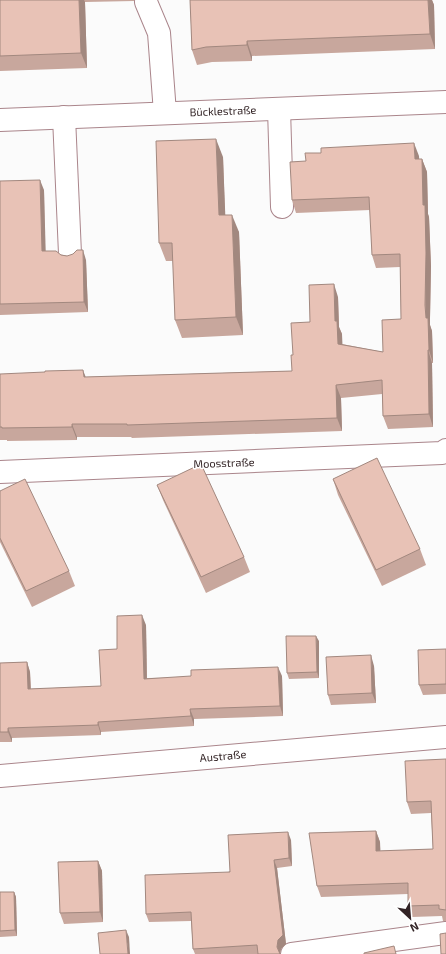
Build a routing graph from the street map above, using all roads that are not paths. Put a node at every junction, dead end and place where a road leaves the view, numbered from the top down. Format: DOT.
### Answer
graph roads {
  1 [pos="146,2"];
  2 [pos="446,102"];
  3 [pos="279,109"];
  4 [pos="165,113"];
  5 [pos="64,117"];
  6 [pos="0,120"];
  7 [pos="282,207"];
  8 [pos="70,254"];
  9 [pos="446,450"];
  10 [pos="0,472"];
  11 [pos="446,736"];
  12 [pos="0,776"];
  13 [pos="446,933"];
  14 [pos="292,954"];
  1 -- 4 [label="street"];
  2 -- 3 [label="street, Bücklestraße"];
  3 -- 4 [label="street, Bücklestraße"];
  3 -- 7 [label="street"];
  4 -- 5 [label="street, Bücklestraße"];
  5 -- 6 [label="street, Bücklestraße"];
  5 -- 8 [label="street"];
  9 -- 10 [label="street, Moosstraße"];
  11 -- 12 [label="street, Austraße"];
  13 -- 14 [label="street"];
}
